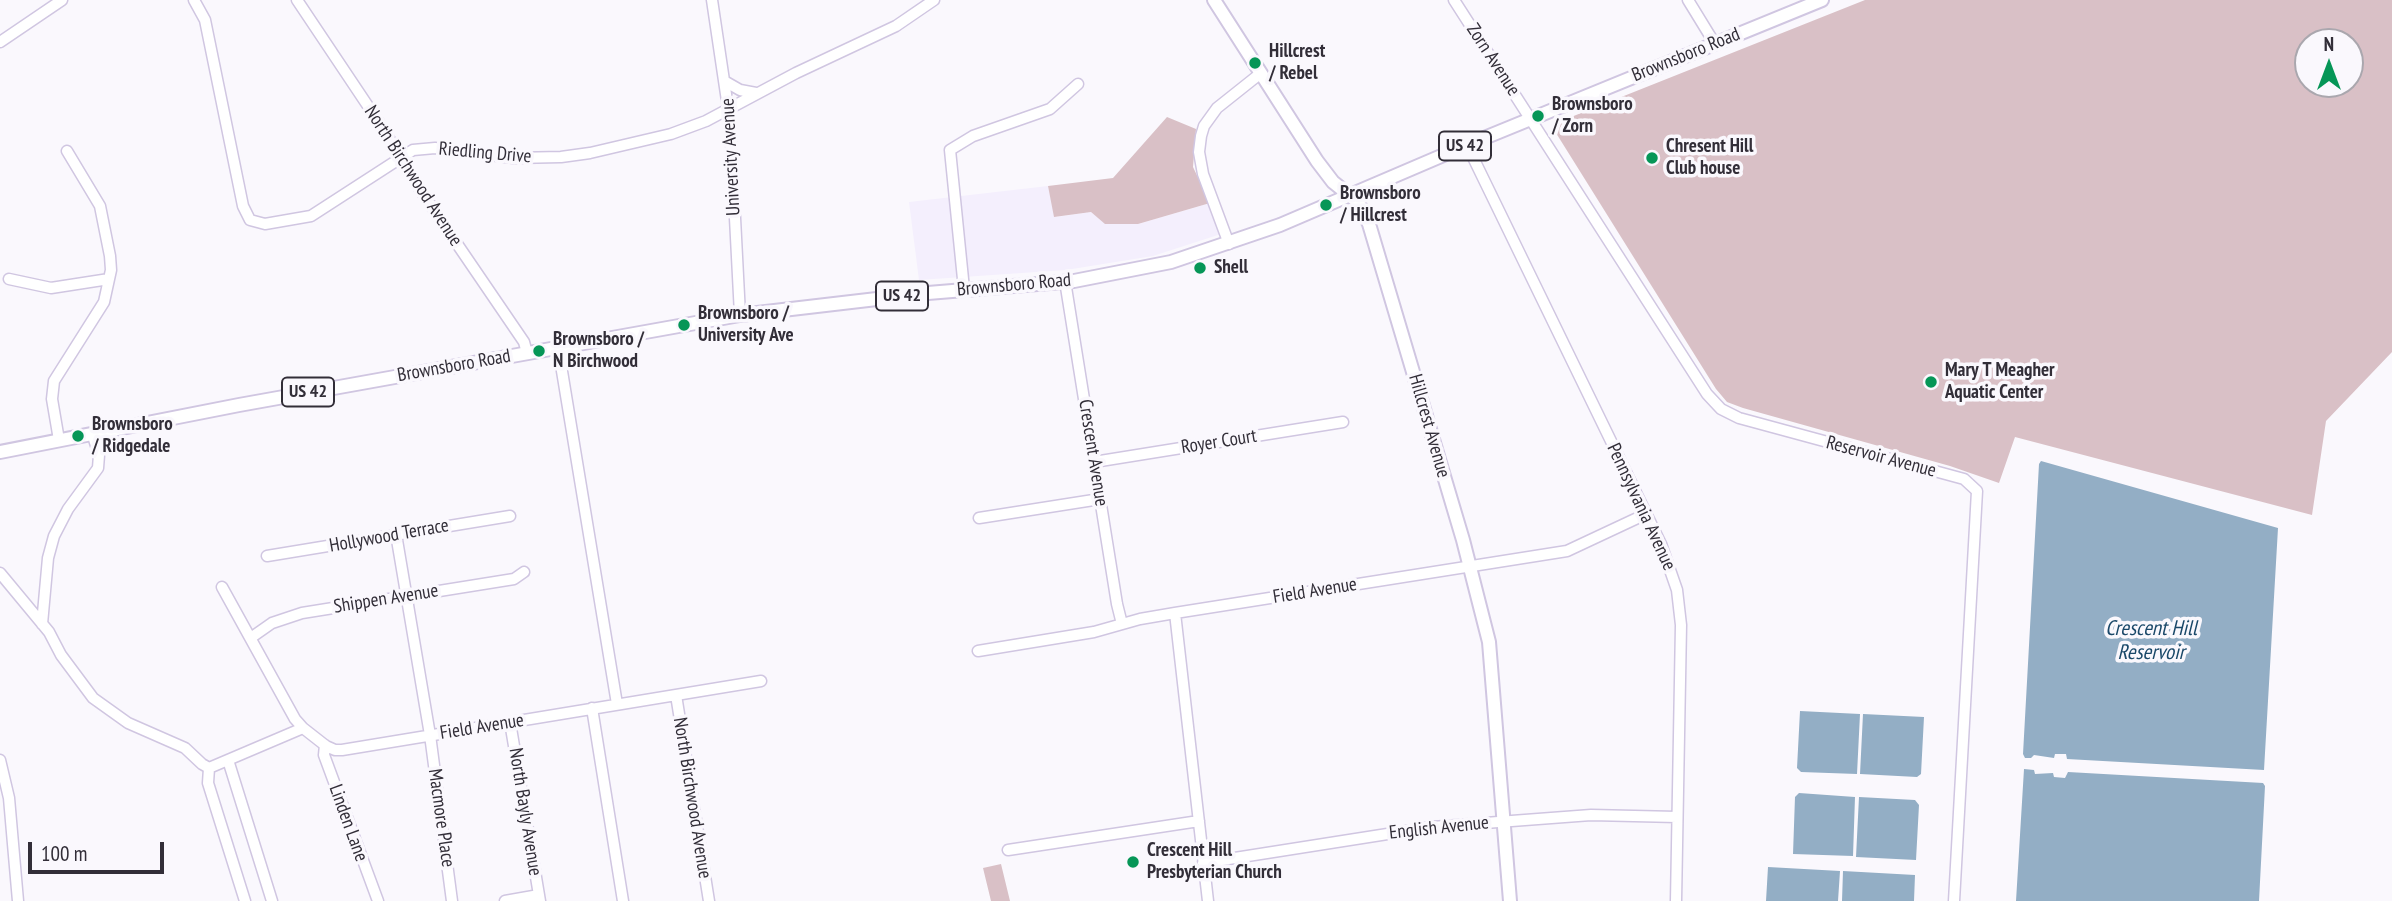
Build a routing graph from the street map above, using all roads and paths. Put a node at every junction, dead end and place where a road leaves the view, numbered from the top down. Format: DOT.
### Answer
graph roads {
  1 [pos="62,0"];
  2 [pos="194,0"];
  3 [pos="297,0"];
  4 [pos="712,0"];
  5 [pos="1214,0"];
  6 [pos="1454,0"];
  7 [pos="1688,0"];
  8 [pos="1822,0"];
  9 [pos="927,2"];
  10 [pos="0,42"];
  11 [pos="1715,44"];
  12 [pos="1261,74"];
  13 [pos="726,82"];
  14 [pos="1078,84"];
  15 [pos="757,93"];
  16 [pos="729,107"];
  17 [pos="1531,119"];
  18 [pos="1466,145"];
  19 [pos="67,151"];
  20 [pos="401,157"];
  21 [pos="1349,195"];
  22 [pos="1229,244"];
  23 [pos="9,279"];
  24 [pos="109,279"];
  25 [pos="1065,281"];
  26 [pos="964,289"];
  27 [pos="740,315"];
  28 [pos="558,347"];
  29 [pos="527,353"];
  30 [pos="1343,422"];
  31 [pos="92,433"];
  32 [pos="60,440"];
  33 [pos="0,452"];
  34 [pos="1094,462"];
  35 [pos="1100,499"];
  36 [pos="1646,514"];
  37 [pos="510,516"];
  38 [pos="979,517"];
  39 [pos="396,534"];
  40 [pos="267,556"];
  41 [pos="1469,566"];
  42 [pos="524,572"];
  43 [pos="0,573"];
  44 [pos="222,587"];
  45 [pos="407,597"];
  46 [pos="1175,613"];
  47 [pos="42,624"];
  48 [pos="1122,624"];
  49 [pos="252,637"];
  50 [pos="978,651"];
  51 [pos="761,681"];
  52 [pos="676,695"];
  53 [pos="617,704"];
  54 [pos="592,708"];
  55 [pos="510,722"];
  56 [pos="303,728"];
  57 [pos="430,735"];
  58 [pos="324,745"];
  59 [pos="0,760"];
  60 [pos="228,760"];
  61 [pos="213,766"];
  62 [pos="1677,817"];
  63 [pos="1199,821"];
  64 [pos="1504,822"];
  65 [pos="1008,850"];
  66 [pos="1203,863"];
  67 [pos="539,898"];
  68 [pos="18,901"];
  69 [pos="245,901"];
  70 [pos="272,901"];
  71 [pos="378,901"];
  72 [pos="452,901"];
  73 [pos="505,901"];
  74 [pos="623,901"];
  75 [pos="709,901"];
  76 [pos="1208,901"];
  77 [pos="1510,901"];
  78 [pos="1676,901"];
  79 [pos="1954,901"];
  1 -- 10 [label="street"];
  2 -- 20 [label="street, Riedling Drive"];
  3 -- 20 [label="street, North Birchwood Avenue"];
  4 -- 13 [label="street, University Avenue"];
  5 -- 12 [label="main road, Hillcrest Avenue"];
  6 -- 17 [label="street, Zorn Avenue"];
  7 -- 11 [label="street"];
  8 -- 11 [label="main road, Brownsboro Road / US 42"];
  9 -- 15 [label="street, Riedling Drive"];
  11 -- 17 [label="main road, Brownsboro Road / US 42"];
  12 -- 21 [label="main road, Hillcrest Avenue"];
  12 -- 22 [label="street"];
  13 -- 15 [label="street"];
  13 -- 16 [label="street, University Avenue"];
  14 -- 26 [label="street"];
  15 -- 16 [label="street, Riedling Drive"];
  16 -- 20 [label="street, Riedling Drive"];
  16 -- 27 [label="street, University Avenue"];
  17 -- 18 [label="main road, Brownsboro Road / US 42"];
  17 -- 79 [label="street, Reservoir Avenue"];
  18 -- 21 [label="main road, Brownsboro Road / US 42"];
  18 -- 36 [label="street, Pennsylvania Avenue"];
  19 -- 24 [label="street"];
  20 -- 29 [label="street, North Birchwood Avenue"];
  21 -- 22 [label="main road, Brownsboro Road / US 42"];
  21 -- 41 [label="main road, Hillcrest Avenue"];
  22 -- 25 [label="main road, Brownsboro Road / US 42"];
  23 -- 24 [label="street"];
  24 -- 32 [label="street"];
  25 -- 26 [label="main road, Brownsboro Road / US 42"];
  25 -- 34 [label="street, Crescent Avenue"];
  26 -- 27 [label="main road, Brownsboro Road / US 42"];
  27 -- 28 [label="main road, Brownsboro Road / US 42"];
  28 -- 29 [label="main road, Brownsboro Road / US 42"];
  28 -- 53 [label="street"];
  29 -- 31 [label="main road, Brownsboro Road / US 42"];
  30 -- 34 [label="street, Royer Court"];
  31 -- 32 [label="main road, Brownsboro Road / US 42"];
  31 -- 47 [label="street"];
  32 -- 33 [label="main road, Brownsboro Road / US 42"];
  34 -- 35 [label="street, Crescent Avenue"];
  35 -- 38 [label="street"];
  35 -- 48 [label="street, Crescent Avenue"];
  36 -- 41 [label="street, Field Avenue"];
  36 -- 62 [label="street, Pennsylvania Avenue"];
  37 -- 39 [label="street, Hollywood Terrace"];
  39 -- 40 [label="street, Hollywood Terrace"];
  39 -- 45 [label="street"];
  41 -- 46 [label="street, Field Avenue"];
  41 -- 64 [label="main road, Hillcrest Avenue"];
  42 -- 45 [label="street, Shippen Avenue"];
  43 -- 47 [label="street"];
  44 -- 49 [label="street"];
  45 -- 49 [label="street, Shippen Avenue"];
  45 -- 57 [label="street"];
  46 -- 48 [label="street, Field Avenue"];
  46 -- 63 [label="street"];
  47 -- 61 [label="street"];
  48 -- 50 [label="street, Field Avenue"];
  49 -- 56 [label="street"];
  51 -- 52 [label="street, Field Avenue"];
  52 -- 53 [label="street, Field Avenue"];
  52 -- 75 [label="street, North Birchwood Avenue"];
  53 -- 54 [label="street, Field Avenue"];
  54 -- 55 [label="street, Field Avenue"];
  54 -- 74 [label="street"];
  55 -- 57 [label="street, Field Avenue"];
  55 -- 67 [label="street, North Bayly Avenue"];
  56 -- 58 [label="street"];
  56 -- 60 [label="street"];
  57 -- 58 [label="street, Field Avenue"];
  57 -- 72 [label="street, Macmore Place"];
  58 -- 71 [label="street, Linden Lane"];
  59 -- 68 [label="street"];
  60 -- 61 [label="street"];
  60 -- 70 [label="street"];
  61 -- 69 [label="street"];
  62 -- 64 [label="street, English Avenue"];
  62 -- 78 [label="street, Pennsylvania Avenue"];
  63 -- 65 [label="street"];
  63 -- 66 [label="street"];
  64 -- 66 [label="street, English Avenue"];
  64 -- 77 [label="main road, Hillcrest Avenue"];
  66 -- 76 [label="street"];
  67 -- 73 [label="street"];
}
